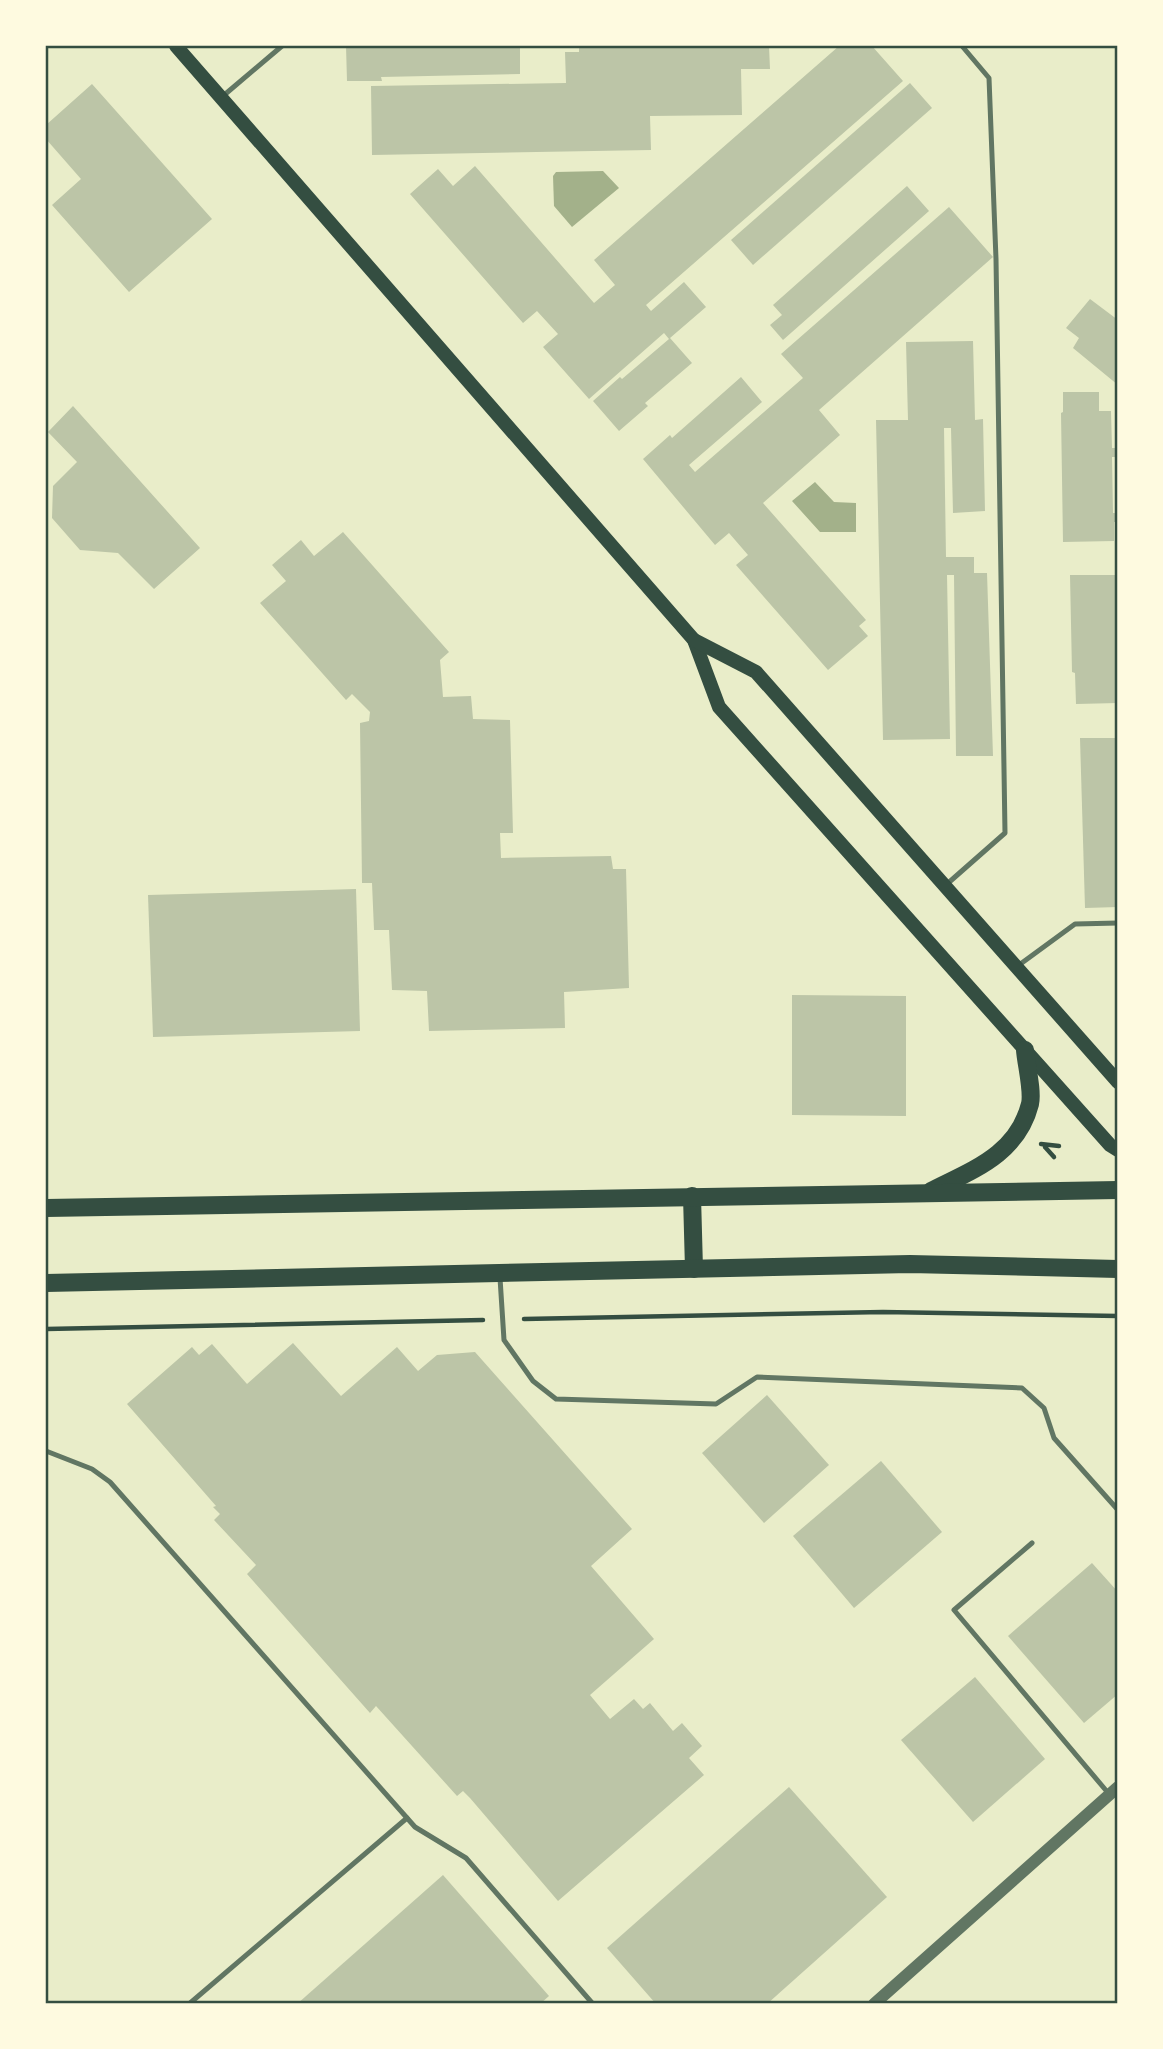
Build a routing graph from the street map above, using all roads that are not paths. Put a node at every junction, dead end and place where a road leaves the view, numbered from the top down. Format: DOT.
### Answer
graph roads {
  1 [pos="176,46"];
  2 [pos="282,46"];
  3 [pos="962,46"];
  4 [pos="221,98"];
  5 [pos="694,640"];
  6 [pos="945,886"];
  7 [pos="1118,923"];
  8 [pos="1016,967"];
  9 [pos="1025,1050"];
  10 [pos="1118,1082"];
  11 [pos="1118,1150"];
  12 [pos="1118,1190"];
  13 [pos="928,1193"];
  14 [pos="692,1196"];
  15 [pos="46,1208"];
  16 [pos="694,1269"];
  17 [pos="1118,1269"];
  18 [pos="500,1273"];
  19 [pos="46,1283"];
  20 [pos="46,1451"];
  21 [pos="1118,1510"];
  22 [pos="1032,1543"];
  23 [pos="1113,1791"];
  24 [pos="407,1818"];
  25 [pos="189,2004"];
  26 [pos="593,2004"];
  27 [pos="874,2004"];
  1 -- 4 [label="main road"];
  2 -- 4 [label="lane"];
  3 -- 6 [label="lane"];
  4 -- 5 [label="main road"];
  5 -- 6 [label="main road"];
  5 -- 9 [label="main road"];
  6 -- 8 [label="main road"];
  7 -- 8 [label="lane"];
  8 -- 10 [label="main road"];
  9 -- 11 [label="main road"];
  9 -- 13 [label="main road"];
  12 -- 13 [label="main road"];
  13 -- 14 [label="main road"];
  14 -- 15 [label="main road"];
  14 -- 16 [label="main road"];
  16 -- 17 [label="main road"];
  16 -- 18 [label="main road"];
  18 -- 19 [label="main road"];
  18 -- 21 [label="lane"];
  20 -- 24 [label="lane"];
  22 -- 23 [label="lane"];
  23 -- 27 [label="street"];
  24 -- 25 [label="lane"];
  24 -- 26 [label="lane"];
}
